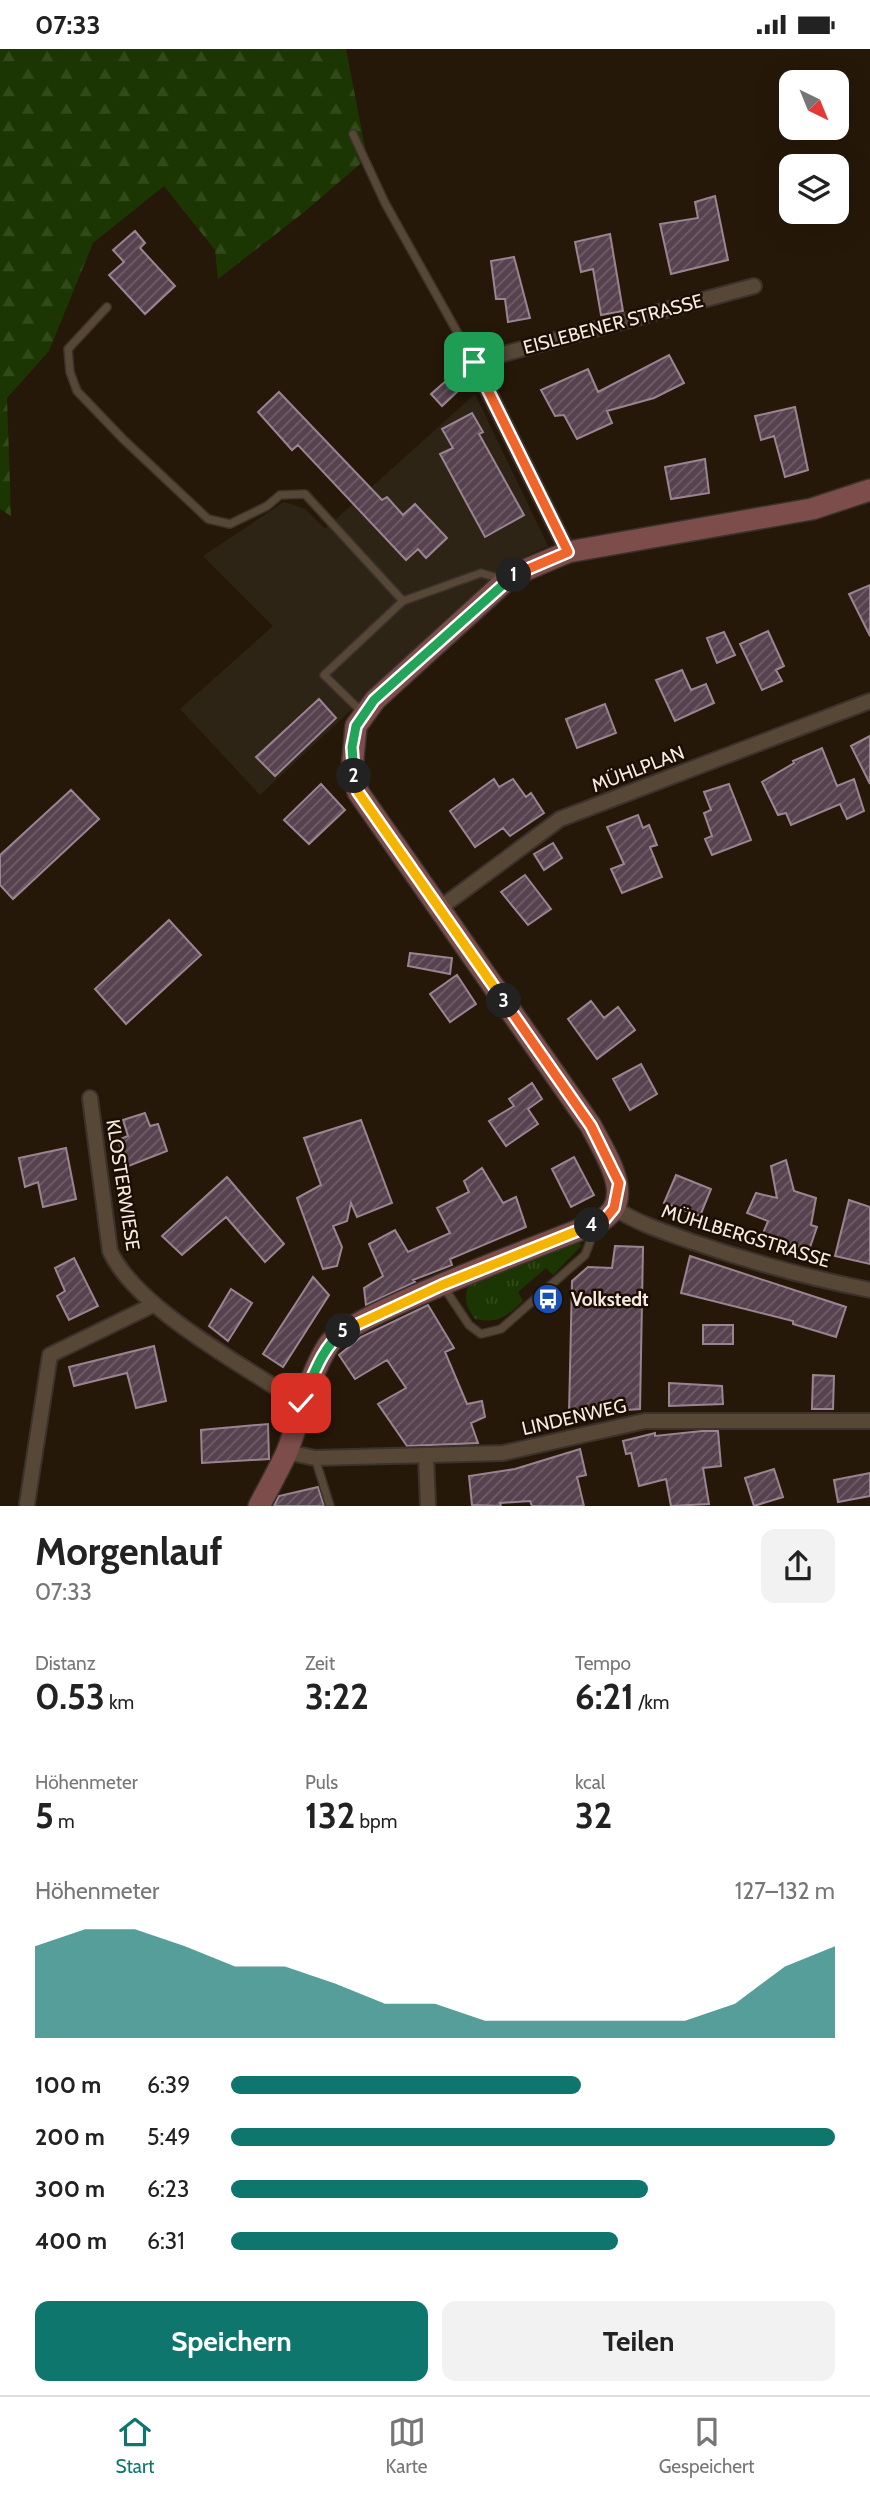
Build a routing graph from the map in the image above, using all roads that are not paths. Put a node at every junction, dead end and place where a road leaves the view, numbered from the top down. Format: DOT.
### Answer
graph roads {
  1 [pos="353,134"];
  2 [pos="754,286"];
  3 [pos="107,307"];
  4 [pos="474,362"];
  5 [pos="870,490"];
  6 [pos="568,552"];
  7 [pos="506,580"];
  8 [pos="403,601"];
  9 [pos="870,701"];
  10 [pos="364,715"];
  11 [pos="440,908"];
  12 [pos="90,1098"];
  13 [pos="614,1208"];
  14 [pos="597,1223"];
  15 [pos="442,1285"];
  16 [pos="870,1290"];
  17 [pos="153,1305"];
  18 [pos="301,1403"];
  19 [pos="870,1420"];
  20 [pos="286,1452"];
  21 [pos="426,1455"];
  22 [pos="315,1458"];
  23 [pos="27,1504"];
  24 [pos="259,1506"];
  25 [pos="330,1506"];
  26 [pos="428,1506"];
  1 -- 4 [label="lane"];
  2 -- 4 [label="street, EISLEBENER STRASSE"];
  3 -- 8 [label="lane"];
  4 -- 6 [label="street"];
  5 -- 6 [label="main road"];
  6 -- 7 [label="main road"];
  7 -- 8 [label="lane"];
  7 -- 10 [label="main road"];
  8 -- 10 [label="lane"];
  9 -- 11 [label="street, MÜHLPLAN"];
  10 -- 11 [label="main road"];
  11 -- 13 [label="main road"];
  12 -- 17 [label="street, KLOSTERWIESE"];
  13 -- 14 [label="main road"];
  13 -- 16 [label="street, MÜHLBERGSTRASSE"];
  14 -- 15 [label="main road"];
  14 -- 15 [label="lane"];
  15 -- 18 [label="main road"];
  17 -- 18 [label="street, KLOSTERWIESE"];
  17 -- 23 [label="street"];
  18 -- 20 [label="main road"];
  19 -- 21 [label="street, LINDENWEG"];
  20 -- 22 [label="street, LINDENWEG"];
  20 -- 24 [label="main road"];
  21 -- 22 [label="street, LINDENWEG"];
  21 -- 26 [label="street"];
  22 -- 25 [label="lane"];
}
